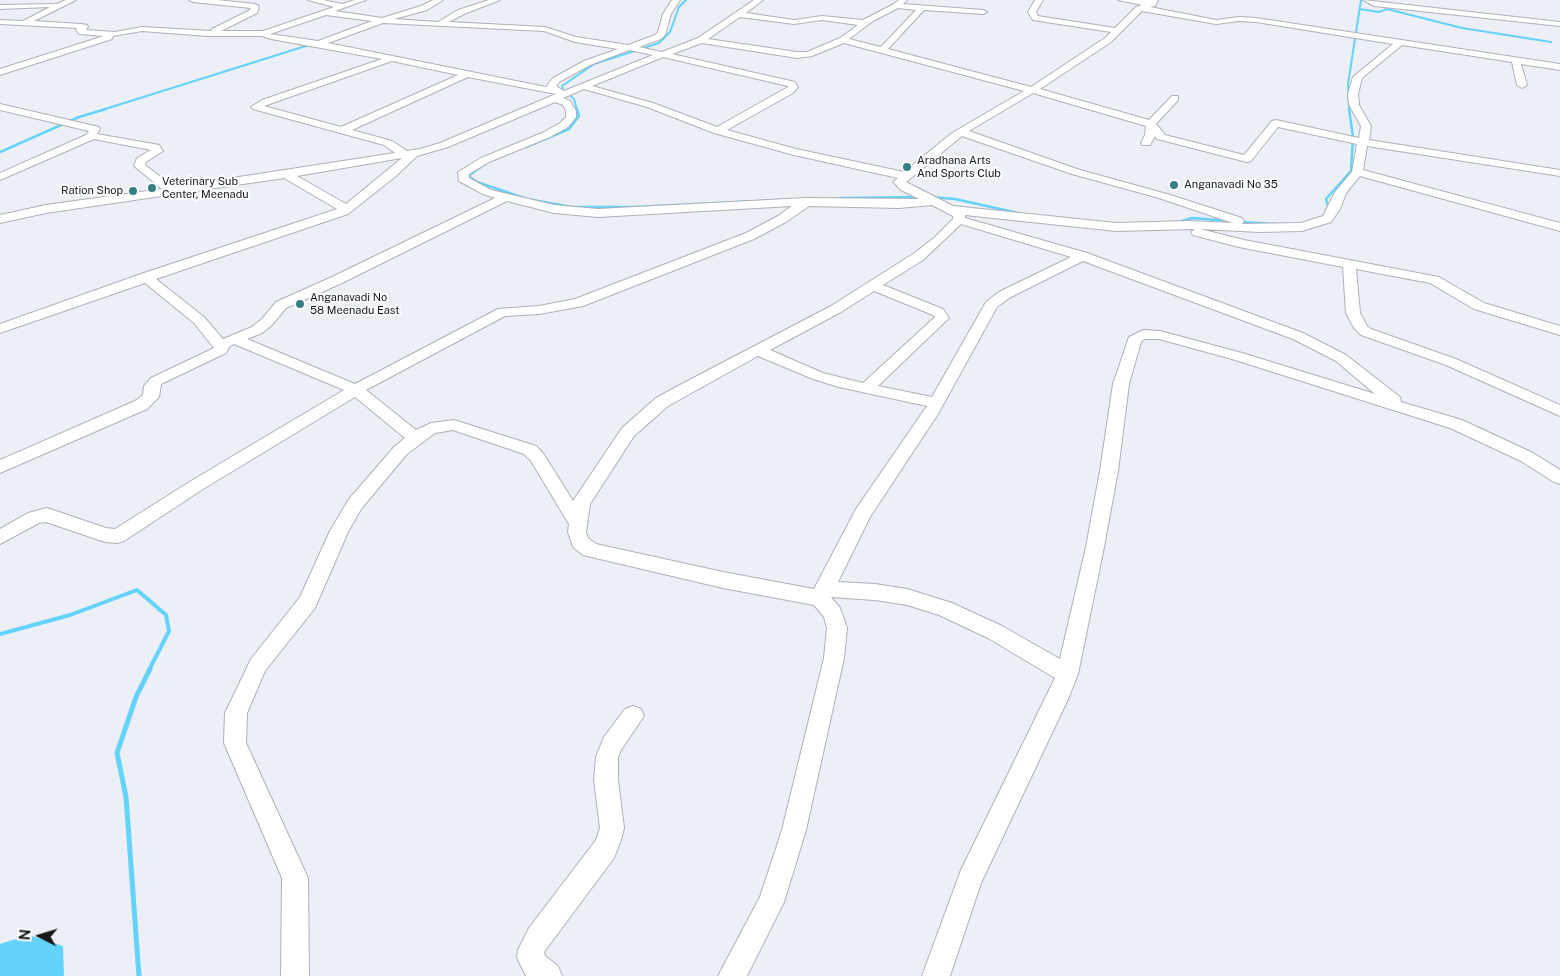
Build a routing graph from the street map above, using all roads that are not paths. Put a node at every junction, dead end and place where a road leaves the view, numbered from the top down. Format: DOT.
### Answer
graph roads {
  1 [pos="24,0"];
  2 [pos="72,0"];
  3 [pos="193,0"];
  4 [pos="312,0"];
  5 [pos="362,0"];
  6 [pos="439,0"];
  7 [pos="496,0"];
  8 [pos="676,0"];
  9 [pos="759,0"];
  10 [pos="1040,0"];
  11 [pos="1122,0"];
  12 [pos="1367,0"];
  13 [pos="901,2"];
  14 [pos="1153,2"];
  15 [pos="61,4"];
  16 [pos="341,6"];
  17 [pos="0,7"];
  18 [pos="922,8"];
  19 [pos="1141,8"];
  20 [pos="322,12"];
  21 [pos="983,12"];
  22 [pos="739,14"];
  23 [pos="380,21"];
  24 [pos="0,22"];
  25 [pos="24,23"];
  26 [pos="865,23"];
  27 [pos="440,24"];
  28 [pos="1560,24"];
  29 [pos="8,30"];
  30 [pos="1116,31"];
  31 [pos="263,33"];
  32 [pos="118,34"];
  33 [pos="208,34"];
  34 [pos="701,40"];
  35 [pos="843,40"];
  36 [pos="1400,42"];
  37 [pos="319,44"];
  38 [pos="632,48"];
  39 [pos="882,51"];
  40 [pos="661,55"];
  41 [pos="390,59"];
  42 [pos="1516,60"];
  43 [pos="1560,68"];
  44 [pos="0,72"];
  45 [pos="467,74"];
  46 [pos="1522,85"];
  47 [pos="583,86"];
  48 [pos="1033,90"];
  49 [pos="561,94"];
  50 [pos="1175,98"];
  51 [pos="0,106"];
  52 [pos="1151,124"];
  53 [pos="341,131"];
  54 [pos="718,131"];
  55 [pos="961,132"];
  56 [pos="93,136"];
  57 [pos="1364,142"];
  58 [pos="1146,143"];
  59 [pos="410,154"];
  60 [pos="1357,172"];
  61 [pos="1560,173"];
  62 [pos="286,174"];
  63 [pos="0,177"];
  64 [pos="906,182"];
  65 [pos="172,191"];
  66 [pos="506,197"];
  67 [pos="806,202"];
  68 [pos="941,207"];
  69 [pos="344,211"];
  70 [pos="0,219"];
  71 [pos="1189,225"];
  72 [pos="1560,227"];
  73 [pos="1260,228"];
  74 [pos="1082,256"];
  75 [pos="1349,265"];
  76 [pos="146,277"];
  77 [pos="873,286"];
  78 [pos="0,329"];
  79 [pos="1560,331"];
  80 [pos="227,342"];
  81 [pos="758,350"];
  82 [pos="866,389"];
  83 [pos="356,390"];
  84 [pos="936,403"];
  85 [pos="1400,406"];
  86 [pos="1560,410"];
  87 [pos="416,438"];
  88 [pos="0,467"];
  89 [pos="1560,478"];
  90 [pos="577,522"];
  91 [pos="0,537"];
  92 [pos="822,594"];
  93 [pos="1067,674"];
  94 [pos="633,716"];
  95 [pos="295,976"];
  96 [pos="548,976"];
  97 [pos="732,976"];
  98 [pos="936,976"];
  1 -- 17 [label="street"];
  2 -- 15 [label="street"];
  3 -- 33 [label="street"];
  4 -- 16 [label="street"];
  5 -- 16 [label="street"];
  6 -- 23 [label="street"];
  7 -- 27 [label="street"];
  8 -- 38 [label="street"];
  9 -- 22 [label="street"];
  10 -- 30 [label="street"];
  11 -- 14 [label="street"];
  12 -- 28 [label="street"];
  13 -- 18 [label="street"];
  13 -- 26 [label="street"];
  14 -- 19 [label="street"];
  15 -- 17 [label="street"];
  15 -- 25 [label="street"];
  16 -- 20 [label="street"];
  18 -- 21 [label="street"];
  18 -- 39 [label="street"];
  19 -- 30 [label="street"];
  19 -- 36 [label="street"];
  20 -- 23 [label="street"];
  20 -- 31 [label="street"];
  22 -- 26 [label="street"];
  22 -- 34 [label="street"];
  23 -- 27 [label="street"];
  23 -- 37 [label="street"];
  24 -- 25 [label="street"];
  25 -- 29 [label="street"];
  25 -- 32 [label="street"];
  26 -- 35 [label="street"];
  27 -- 38 [label="street"];
  30 -- 48 [label="street"];
  31 -- 33 [label="street"];
  31 -- 37 [label="street"];
  32 -- 33 [label="street"];
  32 -- 44 [label="street"];
  34 -- 35 [label="street"];
  34 -- 40 [label="street"];
  35 -- 39 [label="street"];
  36 -- 42 [label="street"];
  36 -- 57 [label="street"];
  37 -- 41 [label="street"];
  38 -- 40 [label="street"];
  38 -- 49 [label="street"];
  39 -- 48 [label="street"];
  40 -- 47 [label="street"];
  40 -- 54 [label="street"];
  41 -- 45 [label="street"];
  41 -- 53 [label="street"];
  42 -- 43 [label="street"];
  42 -- 46 [label="street"];
  45 -- 49 [label="street"];
  45 -- 53 [label="street"];
  47 -- 49 [label="street"];
  47 -- 54 [label="street"];
  48 -- 52 [label="street"];
  48 -- 55 [label="street"];
  49 -- 59 [label="street"];
  49 -- 66 [label="street"];
  50 -- 52 [label="street"];
  51 -- 56 [label="street"];
  52 -- 57 [label="street"];
  52 -- 58 [label="street"];
  53 -- 59 [label="street"];
  54 -- 64 [label="street"];
  55 -- 64 [label="street"];
  55 -- 73 [label="street"];
  56 -- 63 [label="street"];
  56 -- 65 [label="street"];
  57 -- 60 [label="street"];
  57 -- 61 [label="street"];
  59 -- 62 [label="street"];
  59 -- 69 [label="street"];
  60 -- 72 [label="street"];
  60 -- 73 [label="street"];
  62 -- 65 [label="street"];
  62 -- 69 [label="street"];
  64 -- 68 [label="street"];
  65 -- 70 [label="street"];
  66 -- 67 [label="street"];
  66 -- 80 [label="street"];
  67 -- 68 [label="street"];
  67 -- 83 [label="street"];
  68 -- 71 [label="street"];
  68 -- 74 [label="street"];
  68 -- 77 [label="street"];
  69 -- 76 [label="street"];
  71 -- 73 [label="street"];
  71 -- 75 [label="street"];
  74 -- 84 [label="street"];
  74 -- 85 [label="street"];
  75 -- 79 [label="street"];
  75 -- 86 [label="street"];
  76 -- 78 [label="street"];
  76 -- 80 [label="street"];
  77 -- 81 [label="street"];
  77 -- 82 [label="street"];
  80 -- 83 [label="street"];
  80 -- 88 [label="street"];
  81 -- 82 [label="street"];
  81 -- 90 [label="street"];
  82 -- 84 [label="street"];
  83 -- 87 [label="street"];
  83 -- 91 [label="street"];
  84 -- 92 [label="street"];
  85 -- 89 [label="street"];
  85 -- 93 [label="street"];
  87 -- 90 [label="street"];
  87 -- 95 [label="street"];
  90 -- 92 [label="street"];
  92 -- 93 [label="street"];
  92 -- 97 [label="street"];
  93 -- 98 [label="street"];
  94 -- 96 [label="street"];
}
